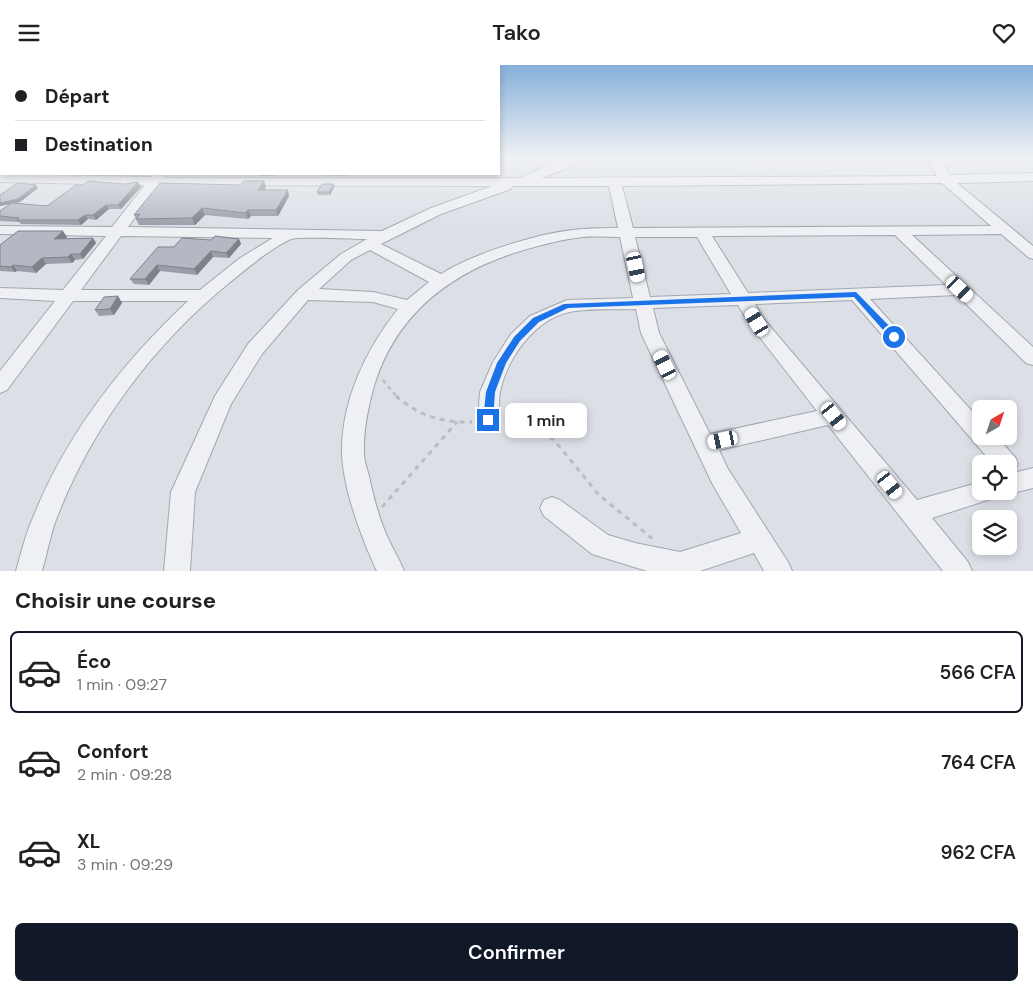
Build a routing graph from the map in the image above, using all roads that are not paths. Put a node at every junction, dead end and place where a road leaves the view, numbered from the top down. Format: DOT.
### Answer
graph roads {
  1 [pos="946,180"];
  2 [pos="156,181"];
  3 [pos="471,181"];
  4 [pos="520,181"];
  5 [pos="807,181"];
  6 [pos="515,182"];
  7 [pos="615,182"];
  8 [pos="0,230"];
  9 [pos="1005,230"];
  10 [pos="898,231"];
  11 [pos="628,232"];
  12 [pos="702,232"];
  13 [pos="116,233"];
  14 [pos="289,234"];
  15 [pos="378,239"];
  16 [pos="1033,254"];
  17 [pos="441,281"];
  18 [pos="960,289"];
  19 [pos="0,293"];
  20 [pos="304,293"];
  21 [pos="203,295"];
  22 [pos="856,295"];
  23 [pos="68,297"];
  24 [pos="744,300"];
  25 [pos="643,301"];
  26 [pos="411,307"];
  27 [pos="1033,358"];
  28 [pos="0,385"];
  29 [pos="834,416"];
  30 [pos="488,420"];
  31 [pos="972,424"];
  32 [pos="705,444"];
  33 [pos="991,445"];
  34 [pos="999,455"];
  35 [pos="972,495"];
  36 [pos="552,508"];
  37 [pos="912,513"];
  38 [pos="759,539"];
  39 [pos="29,571"];
  40 [pos="177,571"];
  41 [pos="391,571"];
  42 [pos="779,571"];
  43 [pos="959,571"];
  1 -- 9 [label="street"];
  2 -- 13 [label="street"];
  3 -- 6 [label="street"];
  4 -- 6 [label="street"];
  5 -- 7 [label="street"];
  6 -- 7 [label="street"];
  6 -- 15 [label="street"];
  7 -- 11 [label="street"];
  8 -- 13 [label="street"];
  9 -- 10 [label="street"];
  9 -- 16 [label="street"];
  10 -- 12 [label="street"];
  10 -- 18 [label="street"];
  11 -- 12 [label="street"];
  11 -- 17 [label="street"];
  11 -- 25 [label="street"];
  12 -- 24 [label="street"];
  13 -- 14 [label="street"];
  13 -- 23 [label="street"];
  14 -- 15 [label="street"];
  14 -- 21 [label="street"];
  15 -- 17 [label="street"];
  15 -- 20 [label="street"];
  17 -- 26 [label="street"];
  18 -- 22 [label="street"];
  18 -- 27 [label="street"];
  19 -- 23 [label="street"];
  20 -- 26 [label="street"];
  20 -- 40 [label="street"];
  21 -- 23 [label="street"];
  21 -- 39 [label="street"];
  22 -- 24 [label="street"];
  22 -- 31 [label="street"];
  23 -- 28 [label="street"];
  24 -- 25 [label="street"];
  24 -- 29 [label="street"];
  25 -- 30 [label="street"];
  25 -- 32 [label="street"];
  26 -- 41 [label="street"];
  29 -- 32 [label="street"];
  29 -- 37 [label="street"];
  32 -- 38 [label="street"];
  33 -- 34 [label="street"];
  35 -- 37 [label="street"];
  36 -- 38 [label="street"];
  37 -- 43 [label="street"];
  38 -- 42 [label="street"];
}
